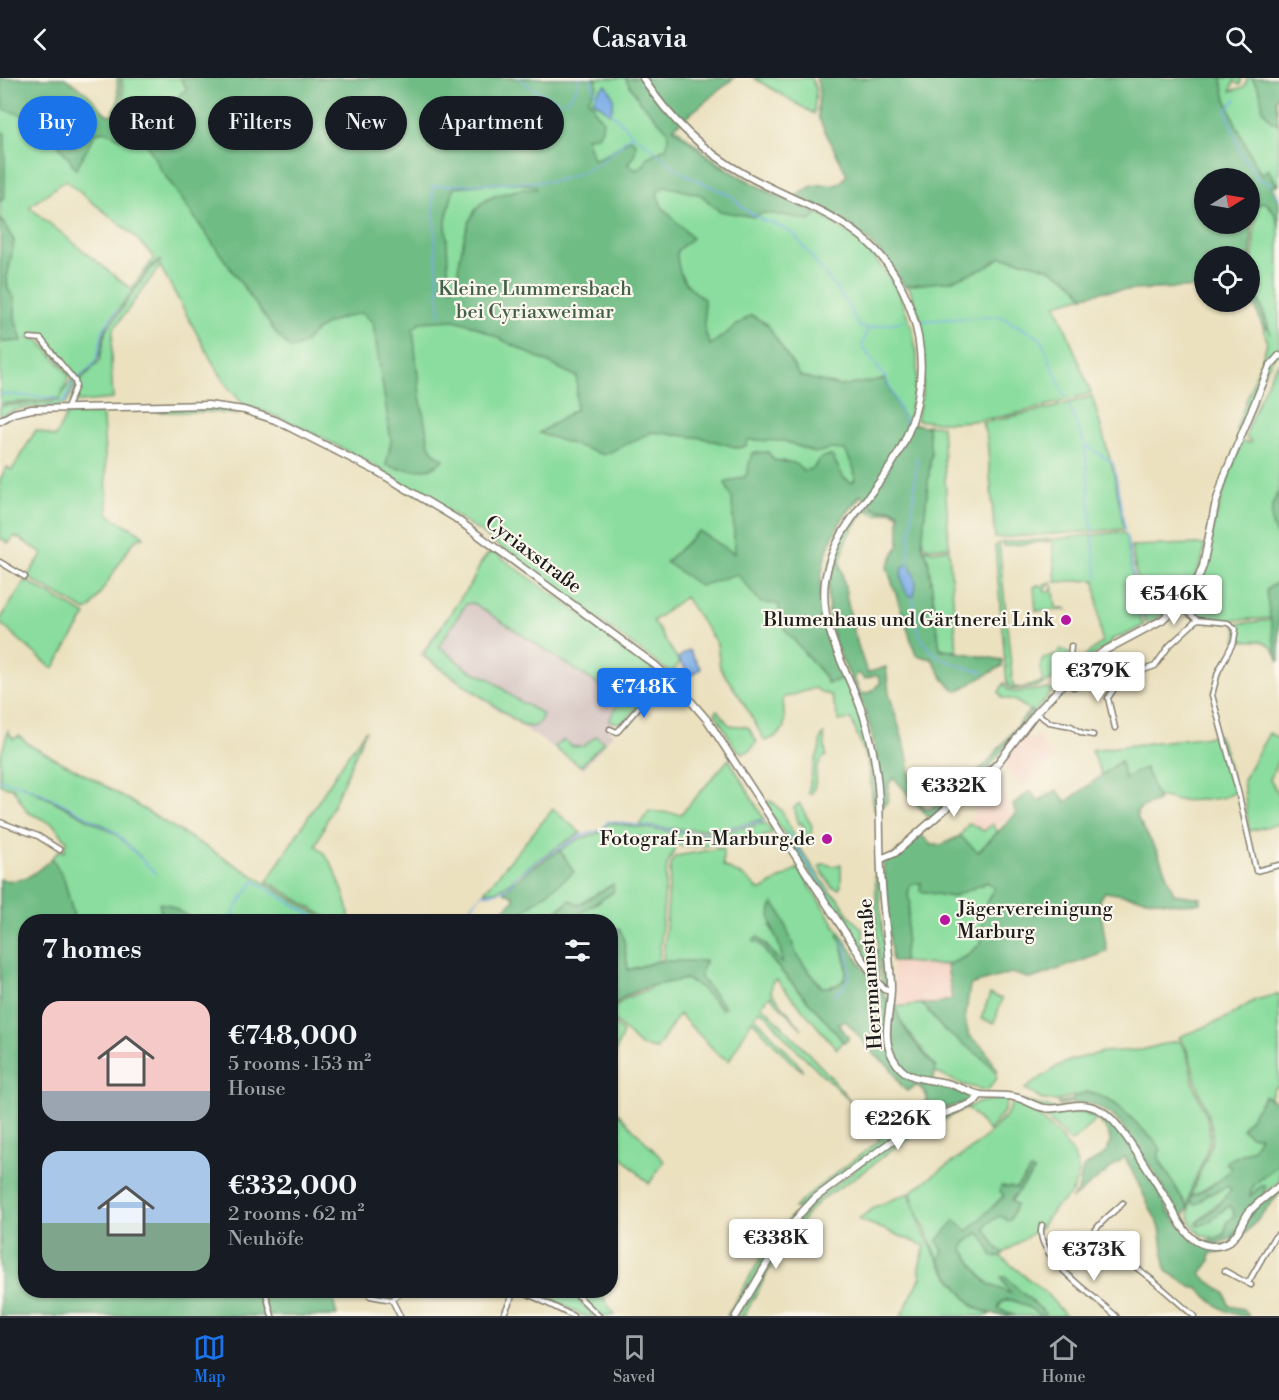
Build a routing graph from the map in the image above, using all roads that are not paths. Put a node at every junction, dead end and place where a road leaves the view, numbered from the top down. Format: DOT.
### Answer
graph roads {
  1 [pos="643,78"];
  2 [pos="30,338"];
  3 [pos="1279,356"];
  4 [pos="66,408"];
  5 [pos="0,421"];
  6 [pos="0,562"];
  7 [pos="25,577"];
  8 [pos="1180,606"];
  9 [pos="1197,620"];
  10 [pos="1071,646"];
  11 [pos="666,675"];
  12 [pos="1064,683"];
  13 [pos="1118,683"];
  14 [pos="1036,713"];
  15 [pos="1115,728"];
  16 [pos="610,729"];
  17 [pos="1093,735"];
  18 [pos="0,822"];
  19 [pos="60,850"];
  20 [pos="881,855"];
  21 [pos="1279,865"];
  22 [pos="891,991"];
  23 [pos="980,1095"];
  24 [pos="1279,1186"];
  25 [pos="1124,1203"];
  26 [pos="1042,1225"];
  27 [pos="1279,1233"];
  28 [pos="1090,1248"];
  29 [pos="1057,1263"];
  30 [pos="1225,1271"];
  31 [pos="267,1298"];
  32 [pos="381,1298"];
  33 [pos="511,1298"];
  34 [pos="536,1298"];
  35 [pos="580,1298"];
  36 [pos="392,1300"];
  37 [pos="272,1316"];
  38 [pos="400,1316"];
  39 [pos="503,1316"];
  40 [pos="573,1316"];
  41 [pos="599,1316"];
  42 [pos="736,1316"];
  43 [pos="1116,1316"];
  44 [pos="1194,1316"];
  1 -- 20 [label="street, Herrmannstraße"];
  2 -- 4 [label="street"];
  3 -- 8 [label="street"];
  4 -- 5 [label="street, Cyriaxstraße"];
  4 -- 11 [label="street, Cyriaxstraße"];
  6 -- 7 [label="street"];
  8 -- 9 [label="street"];
  8 -- 12 [label="street"];
  9 -- 13 [label="street"];
  9 -- 21 [label="street"];
  10 -- 12 [label="street"];
  11 -- 16 [label="street"];
  11 -- 22 [label="street, Cyriaxstraße"];
  12 -- 13 [label="street"];
  12 -- 14 [label="street"];
  13 -- 15 [label="street"];
  14 -- 17 [label="street"];
  14 -- 20 [label="street"];
  18 -- 19 [label="street"];
  20 -- 22 [label="street, Herrmannstraße"];
  22 -- 23 [label="street, Herrmannstraße"];
  23 -- 24 [label="street, Herrmannstraße"];
  23 -- 42 [label="street"];
  25 -- 28 [label="street"];
  26 -- 29 [label="street"];
  27 -- 30 [label="street"];
  28 -- 29 [label="street"];
  28 -- 44 [label="street"];
  29 -- 43 [label="street"];
  31 -- 37 [label="street"];
  32 -- 36 [label="street"];
  33 -- 39 [label="street"];
  34 -- 40 [label="street"];
  35 -- 41 [label="street"];
  36 -- 38 [label="street"];
}
